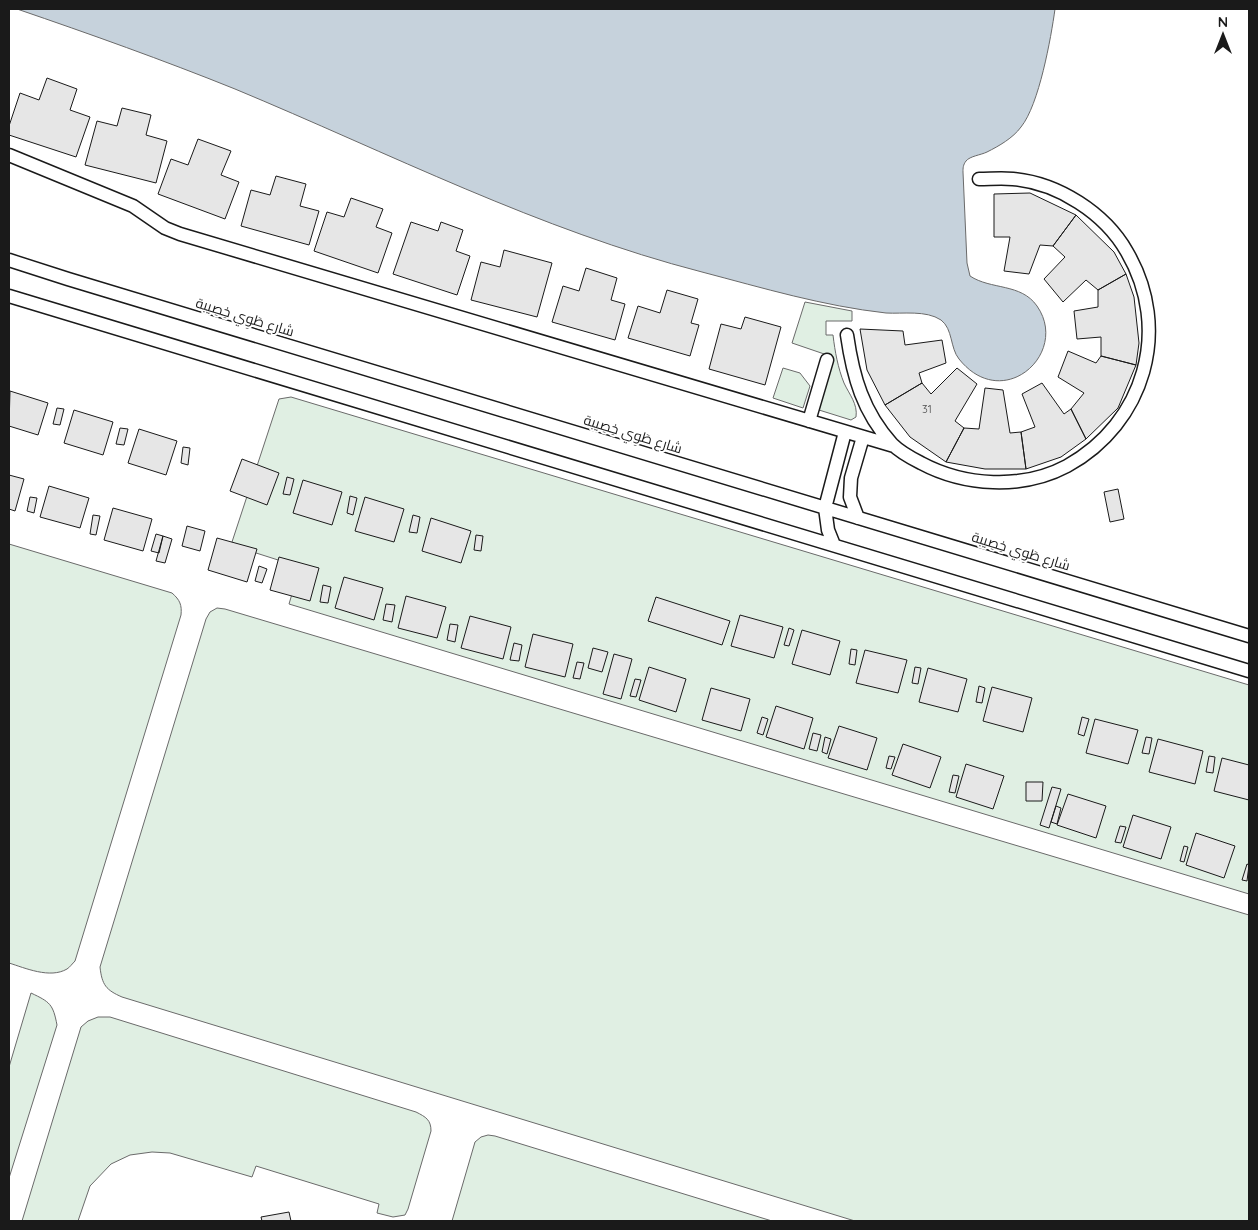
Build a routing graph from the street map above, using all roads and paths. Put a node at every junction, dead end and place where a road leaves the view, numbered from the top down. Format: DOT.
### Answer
graph roads {
  1 [pos="9,155"];
  2 [pos="979,179"];
  3 [pos="9,260"];
  4 [pos="9,296"];
  5 [pos="847,335"];
  6 [pos="826,360"];
  7 [pos="809,421"];
  8 [pos="845,432"];
  9 [pos="863,437"];
  10 [pos="894,446"];
  11 [pos="825,508"];
  12 [pos="858,518"];
  13 [pos="834,545"];
  14 [pos="1249,636"];
  15 [pos="1249,671"];
  1 -- 7 [label="street"];
  2 -- 10 [label="street"];
  3 -- 11 [label="street, شارع طَوِي خِصِيبة"];
  4 -- 13 [label="street"];
  5 -- 10 [label="street"];
  6 -- 7 [label="street"];
  7 -- 8 [label="street"];
  8 -- 9 [label="street"];
  8 -- 11 [label="street"];
  9 -- 10 [label="street"];
  9 -- 12 [label="street"];
  11 -- 12 [label="street, شارع طَوِي خِصِيبة"];
  11 -- 13 [label="street"];
  12 -- 14 [label="street, شارع طَوِي خِصِيبة"];
  13 -- 15 [label="street"];
}
